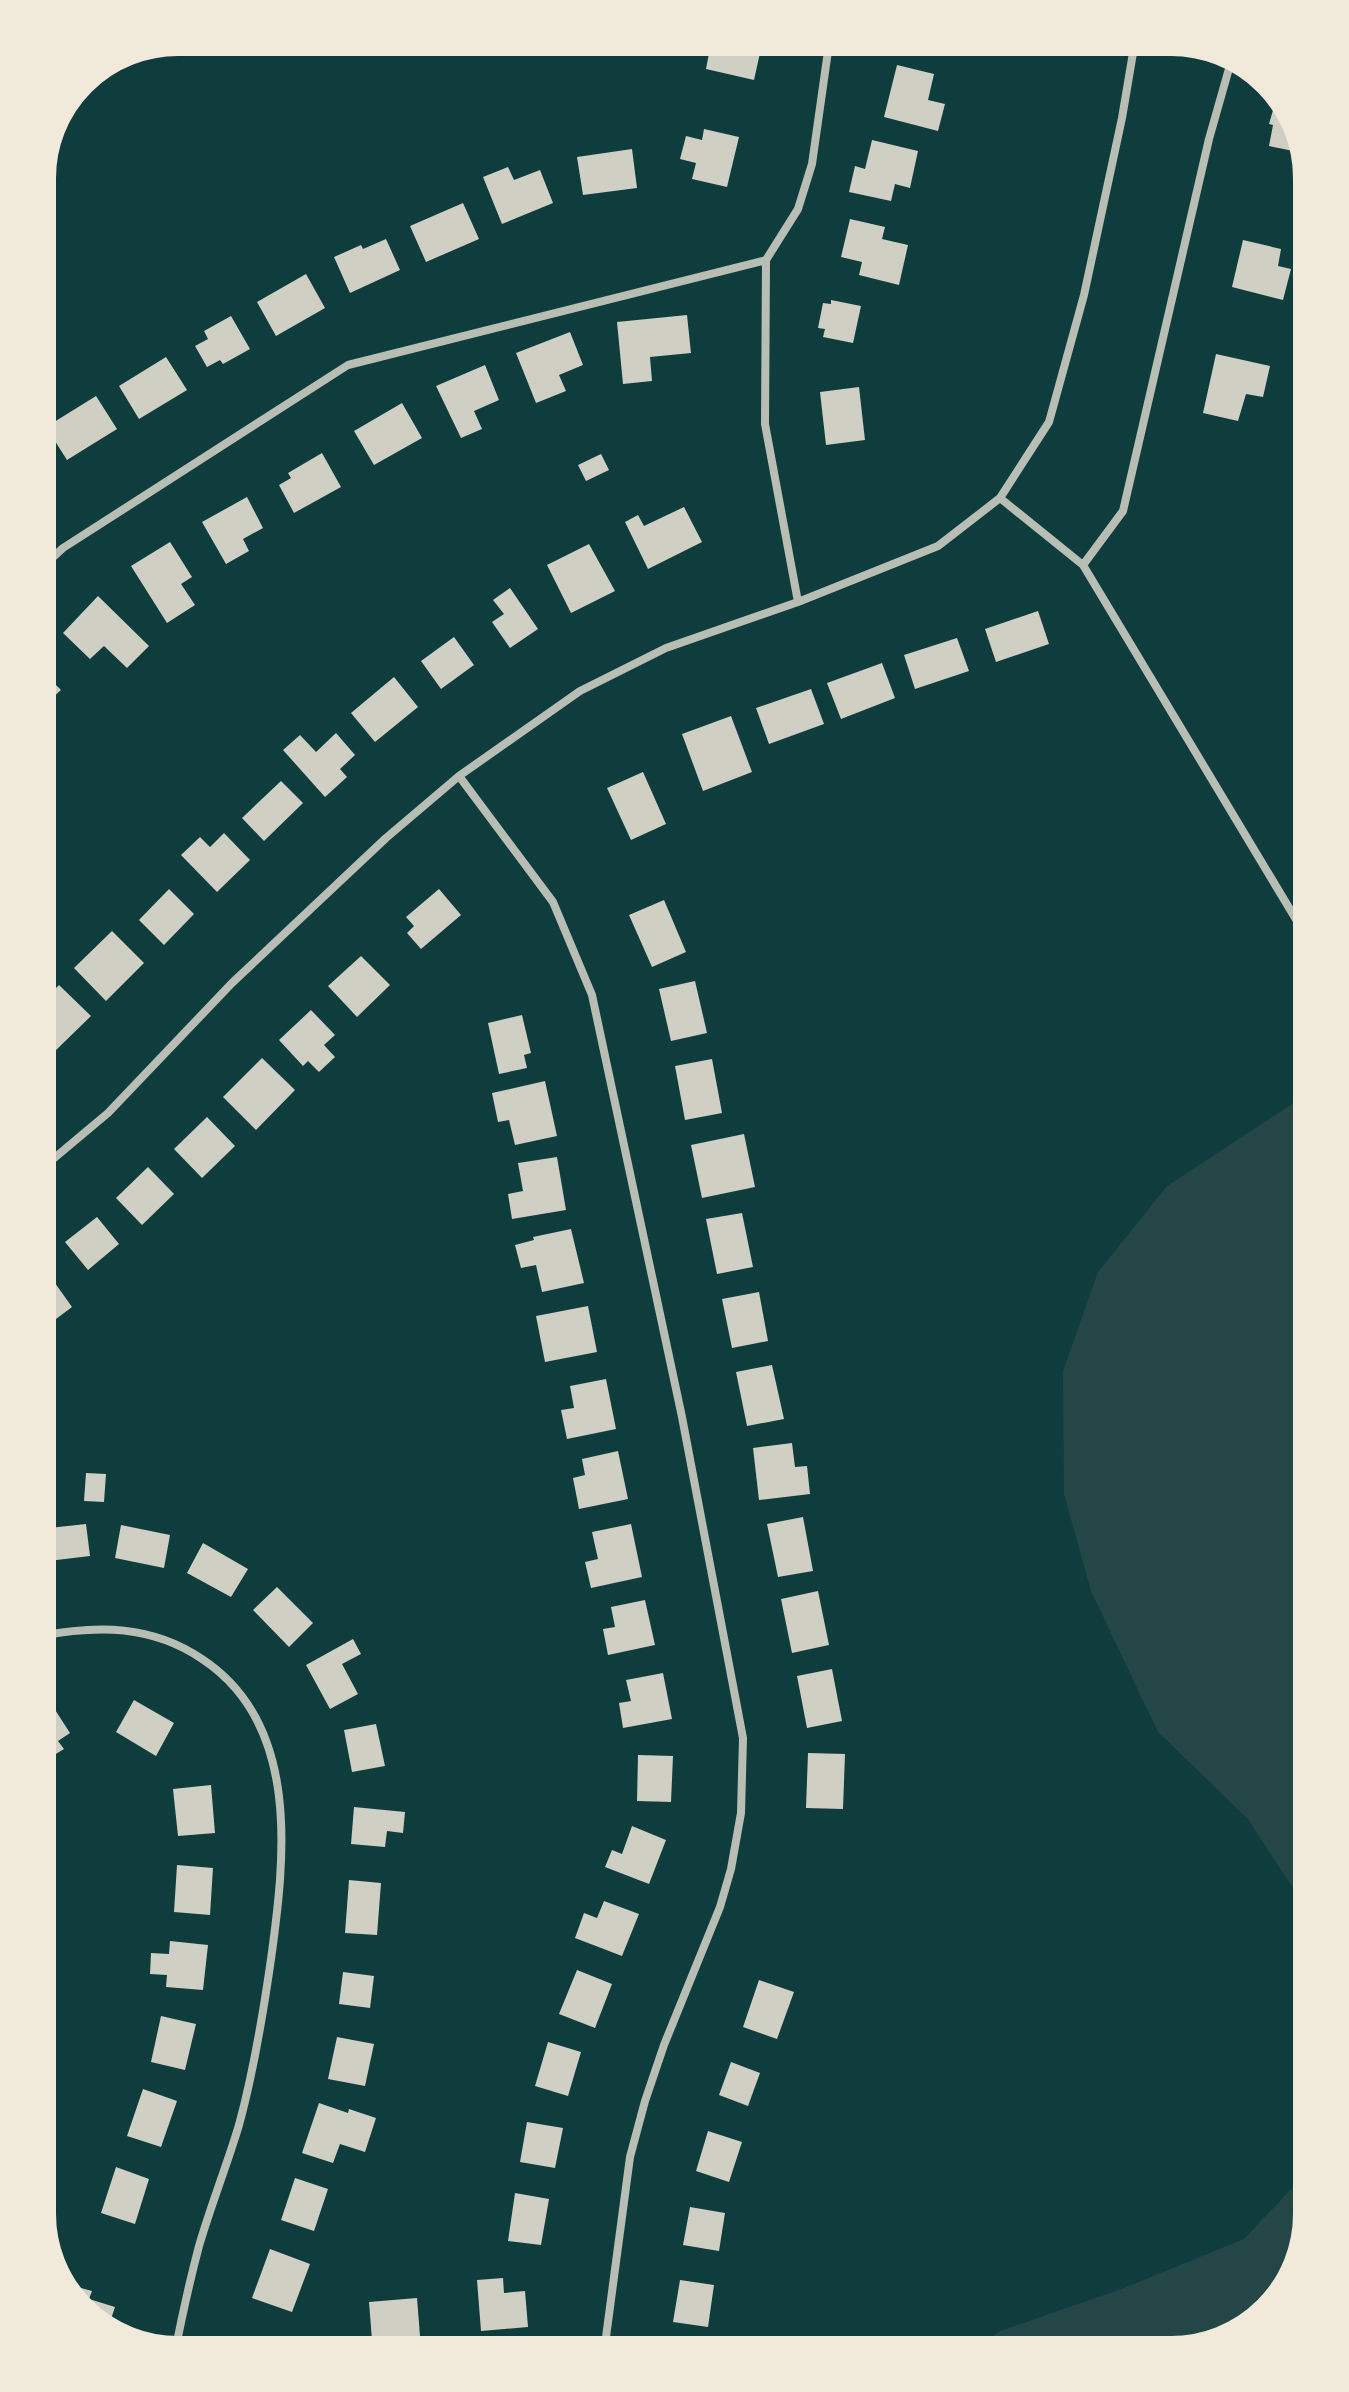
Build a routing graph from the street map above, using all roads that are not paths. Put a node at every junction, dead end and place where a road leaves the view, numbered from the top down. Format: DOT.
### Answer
graph roads {
  1 [pos="828,54"];
  2 [pos="1133,54"];
  3 [pos="1229,69"];
  4 [pos="766,260"];
  5 [pos="1000,498"];
  6 [pos="54,556"];
  7 [pos="1083,565"];
  8 [pos="798,602"];
  9 [pos="459,776"];
  10 [pos="1295,918"];
  11 [pos="54,1158"];
  12 [pos="54,1633"];
  13 [pos="178,2338"];
  14 [pos="606,2338"];
  1 -- 4 [label="street"];
  2 -- 5 [label="street"];
  3 -- 7 [label="street"];
  4 -- 6 [label="street"];
  4 -- 8 [label="street"];
  5 -- 7 [label="street"];
  5 -- 8 [label="street"];
  7 -- 10 [label="street"];
  8 -- 9 [label="street"];
  9 -- 11 [label="street"];
  9 -- 14 [label="street"];
  12 -- 13 [label="street"];
}
